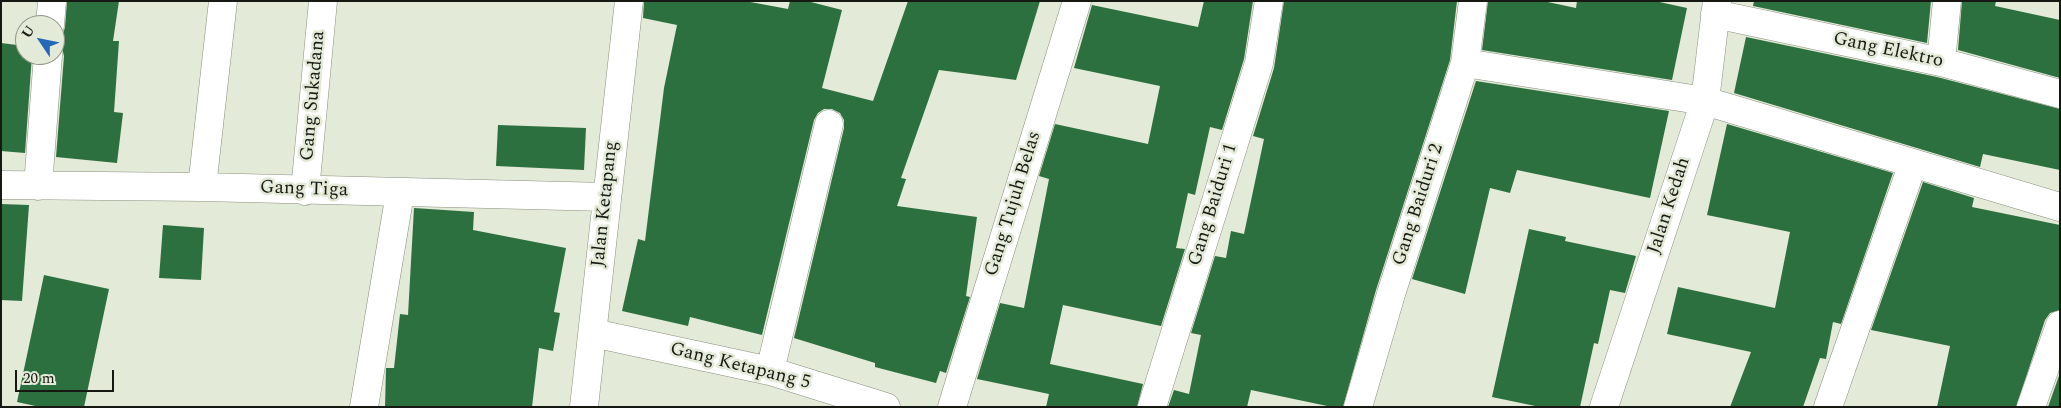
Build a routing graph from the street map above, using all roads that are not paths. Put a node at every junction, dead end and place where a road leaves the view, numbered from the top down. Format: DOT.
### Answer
graph roads {
  1 [pos="52,1"];
  2 [pos="223,1"];
  3 [pos="323,1"];
  4 [pos="629,1"];
  5 [pos="1077,1"];
  6 [pos="1269,1"];
  7 [pos="1473,1"];
  8 [pos="1947,1"];
  9 [pos="1716,8"];
  10 [pos="51,15"];
  11 [pos="1941,62"];
  12 [pos="1465,63"];
  13 [pos="47,65"];
  14 [pos="2060,94"];
  15 [pos="1705,101"];
  16 [pos="829,124"];
  17 [pos="1912,163"];
  18 [pos="1,185"];
  19 [pos="38,186"];
  20 [pos="202,187"];
  21 [pos="305,191"];
  22 [pos="400,193"];
  23 [pos="607,197"];
  24 [pos="2060,206"];
  25 [pos="2060,325"];
  26 [pos="592,333"];
  27 [pos="770,371"];
  28 [pos="364,407"];
  29 [pos="584,407"];
  30 [pos="886,407"];
  31 [pos="952,407"];
  32 [pos="1152,407"];
  33 [pos="1358,407"];
  34 [pos="1604,407"];
  35 [pos="1828,407"];
  36 [pos="2031,407"];
  1 -- 10 [label="street"];
  2 -- 20 [label="street"];
  3 -- 21 [label="street, Gang Sukadana"];
  4 -- 23 [label="street, Jalan Ketapang"];
  5 -- 31 [label="street, Gang Tujuh Belas"];
  6 -- 32 [label="street, Gang Baiduri 1"];
  7 -- 12 [label="street, Gang Baiduri 2"];
  8 -- 11 [label="street"];
  9 -- 11 [label="street, Gang Elektro"];
  9 -- 15 [label="street, Jalan Kedah"];
  11 -- 14 [label="street, Gang Elektro"];
  12 -- 15 [label="street"];
  12 -- 33 [label="street, Gang Baiduri 2"];
  13 -- 19 [label="street"];
  15 -- 17 [label="street"];
  15 -- 34 [label="street, Jalan Kedah"];
  16 -- 27 [label="street"];
  17 -- 24 [label="street"];
  17 -- 35 [label="street"];
  18 -- 19 [label="street, Gang Tiga"];
  19 -- 20 [label="street, Gang Tiga"];
  20 -- 21 [label="street, Gang Tiga"];
  21 -- 22 [label="street, Gang Tiga"];
  22 -- 23 [label="street, Gang Tiga"];
  22 -- 28 [label="street"];
  23 -- 26 [label="street, Jalan Ketapang"];
  25 -- 36 [label="street"];
  26 -- 27 [label="street, Gang Ketapang 5"];
  26 -- 29 [label="street, Jalan Ketapang"];
  27 -- 30 [label="street, Gang Ketapang 5"];
}
